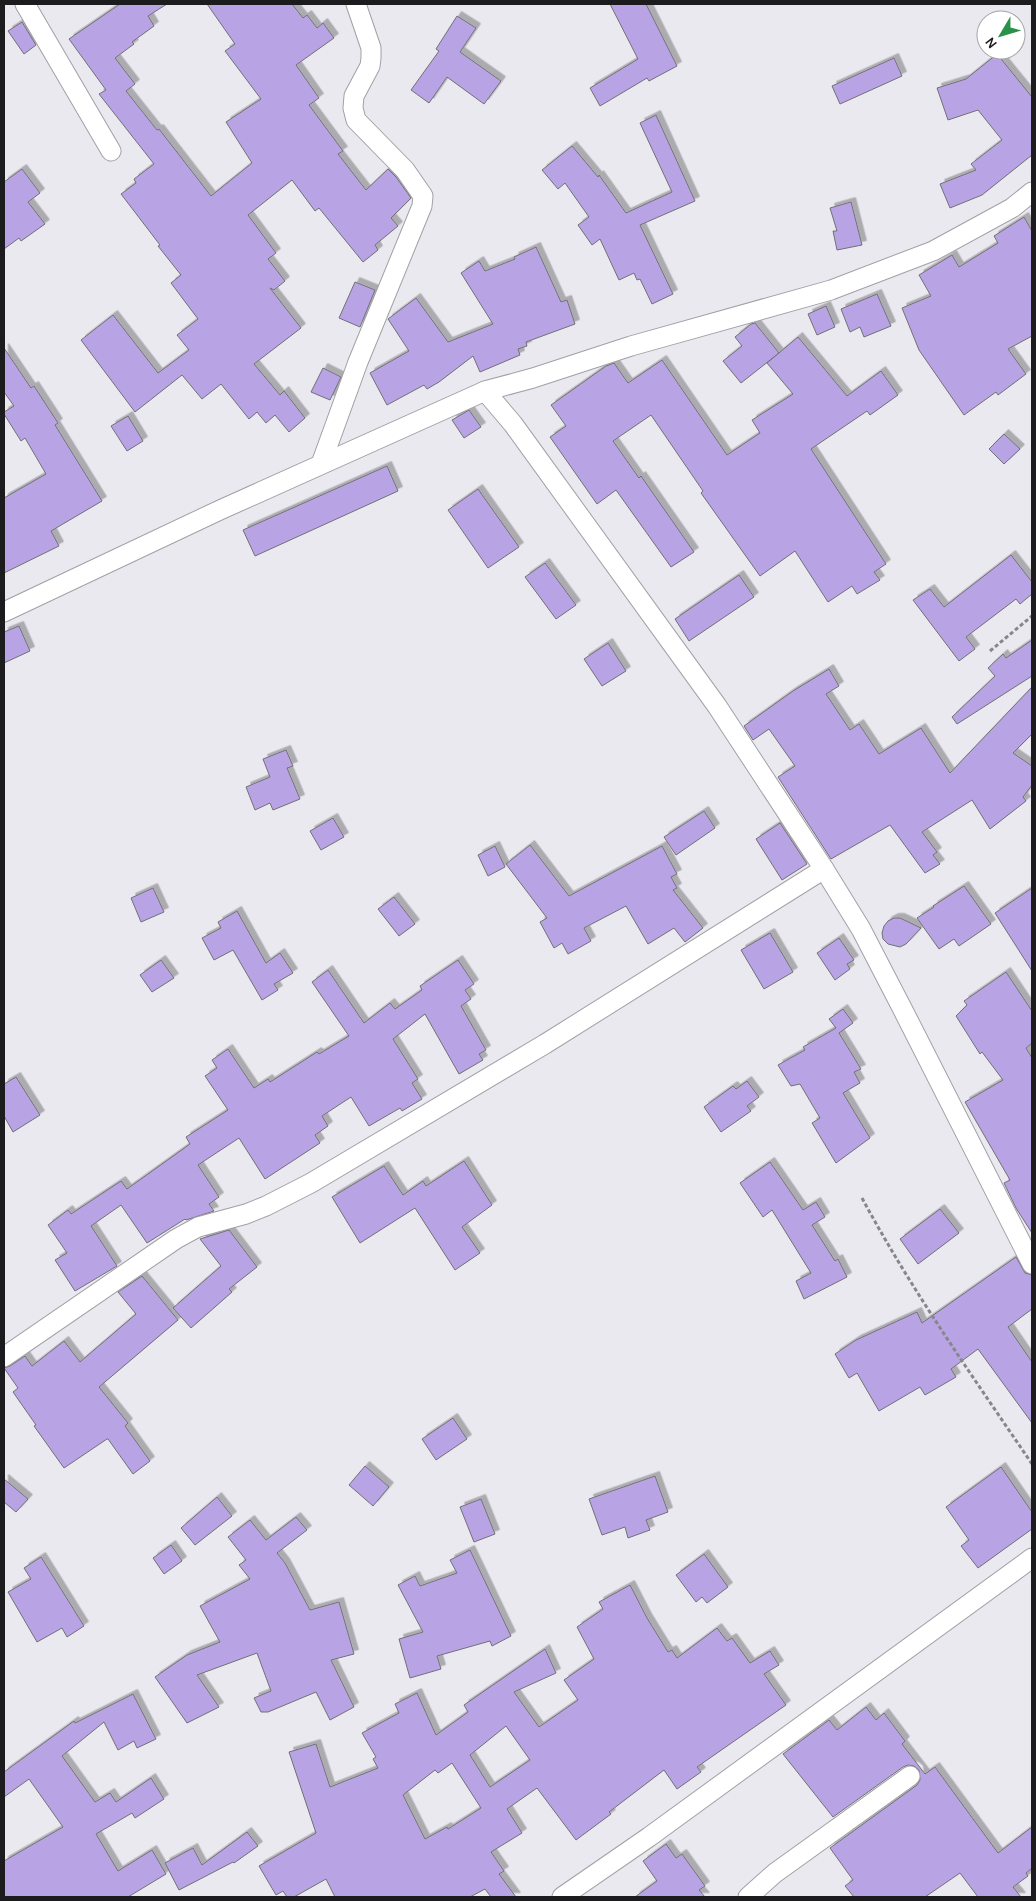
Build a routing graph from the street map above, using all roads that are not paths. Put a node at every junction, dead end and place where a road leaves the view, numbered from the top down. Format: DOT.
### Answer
graph roads {
  1 [pos="26,4"];
  2 [pos="356,4"];
  3 [pos="111,151"];
  4 [pos="1032,192"];
  5 [pos="485,392"];
  6 [pos="321,464"];
  7 [pos="4,612"];
  8 [pos="824,869"];
  9 [pos="1032,1264"];
  10 [pos="4,1357"];
  11 [pos="1032,1558"];
  12 [pos="910,1776"];
  13 [pos="562,1897"];
  14 [pos="748,1897"];
  1 -- 3 [label="street"];
  2 -- 6 [label="street"];
  4 -- 5 [label="street"];
  5 -- 6 [label="street"];
  5 -- 8 [label="street"];
  6 -- 7 [label="street"];
  8 -- 9 [label="street"];
  8 -- 10 [label="street"];
  11 -- 13 [label="street"];
  12 -- 14 [label="street"];
}
